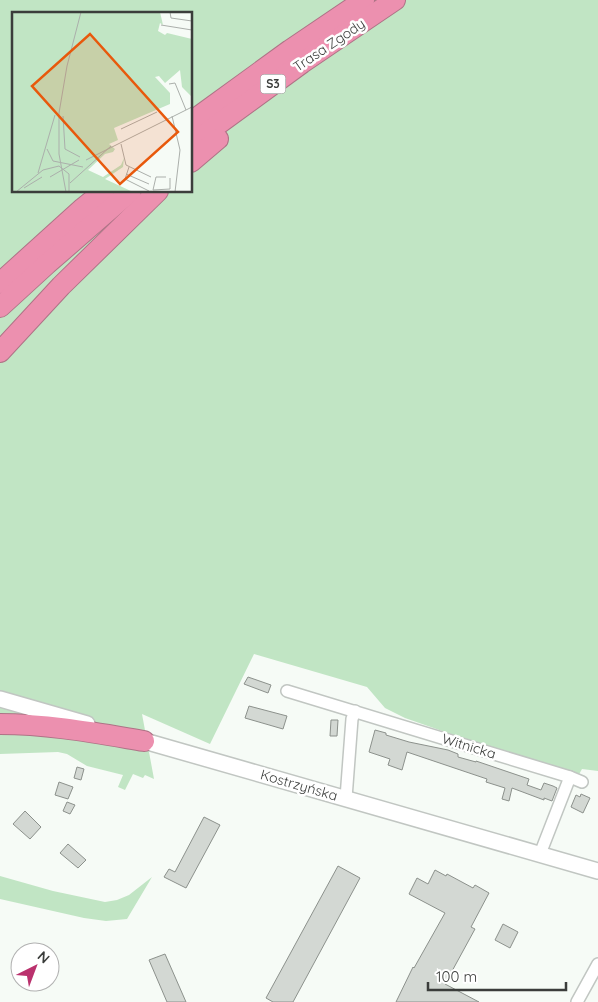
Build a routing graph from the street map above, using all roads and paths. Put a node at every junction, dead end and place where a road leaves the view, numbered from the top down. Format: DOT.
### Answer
graph roads {
  1 [pos="364,0"];
  2 [pos="395,0"];
  3 [pos="356,26"];
  4 [pos="192,121"];
  5 [pos="192,143"];
  6 [pos="192,161"];
  7 [pos="103,192"];
  8 [pos="130,192"];
  9 [pos="157,192"];
  10 [pos="83,208"];
  11 [pos="0,271"];
  12 [pos="0,283"];
  13 [pos="0,307"];
  14 [pos="0,352"];
  15 [pos="288,691"];
  16 [pos="0,699"];
  17 [pos="355,711"];
  18 [pos="0,724"];
  19 [pos="144,741"];
  20 [pos="570,777"];
  21 [pos="582,782"];
  22 [pos="346,798"];
  23 [pos="540,854"];
  24 [pos="598,871"];
  25 [pos="598,964"];
  26 [pos="577,1002"];
  1 -- 4 [label="highway, Trasa Zgody / S3"];
  2 -- 3 [label="highway, Trasa Zgody / S3"];
  3 -- 5 [label="highway, Trasa Zgody / S3"];
  3 -- 6 [label="highway"];
  7 -- 10 [label="highway"];
  8 -- 13 [label="highway"];
  9 -- 14 [label="highway"];
  10 -- 11 [label="highway"];
  10 -- 12 [label="highway"];
  15 -- 17 [label="street, Witnicka"];
  16 -- 19 [label="main road, Kostrzyńska"];
  17 -- 20 [label="street, Witnicka"];
  17 -- 22 [label="street"];
  18 -- 19 [label="highway"];
  19 -- 22 [label="main road, Kostrzyńska"];
  20 -- 21 [label="street, Witnicka"];
  20 -- 23 [label="street"];
  22 -- 23 [label="main road, Kostrzyńska"];
  23 -- 24 [label="main road, Kostrzyńska"];
  25 -- 26 [label="street"];
}
